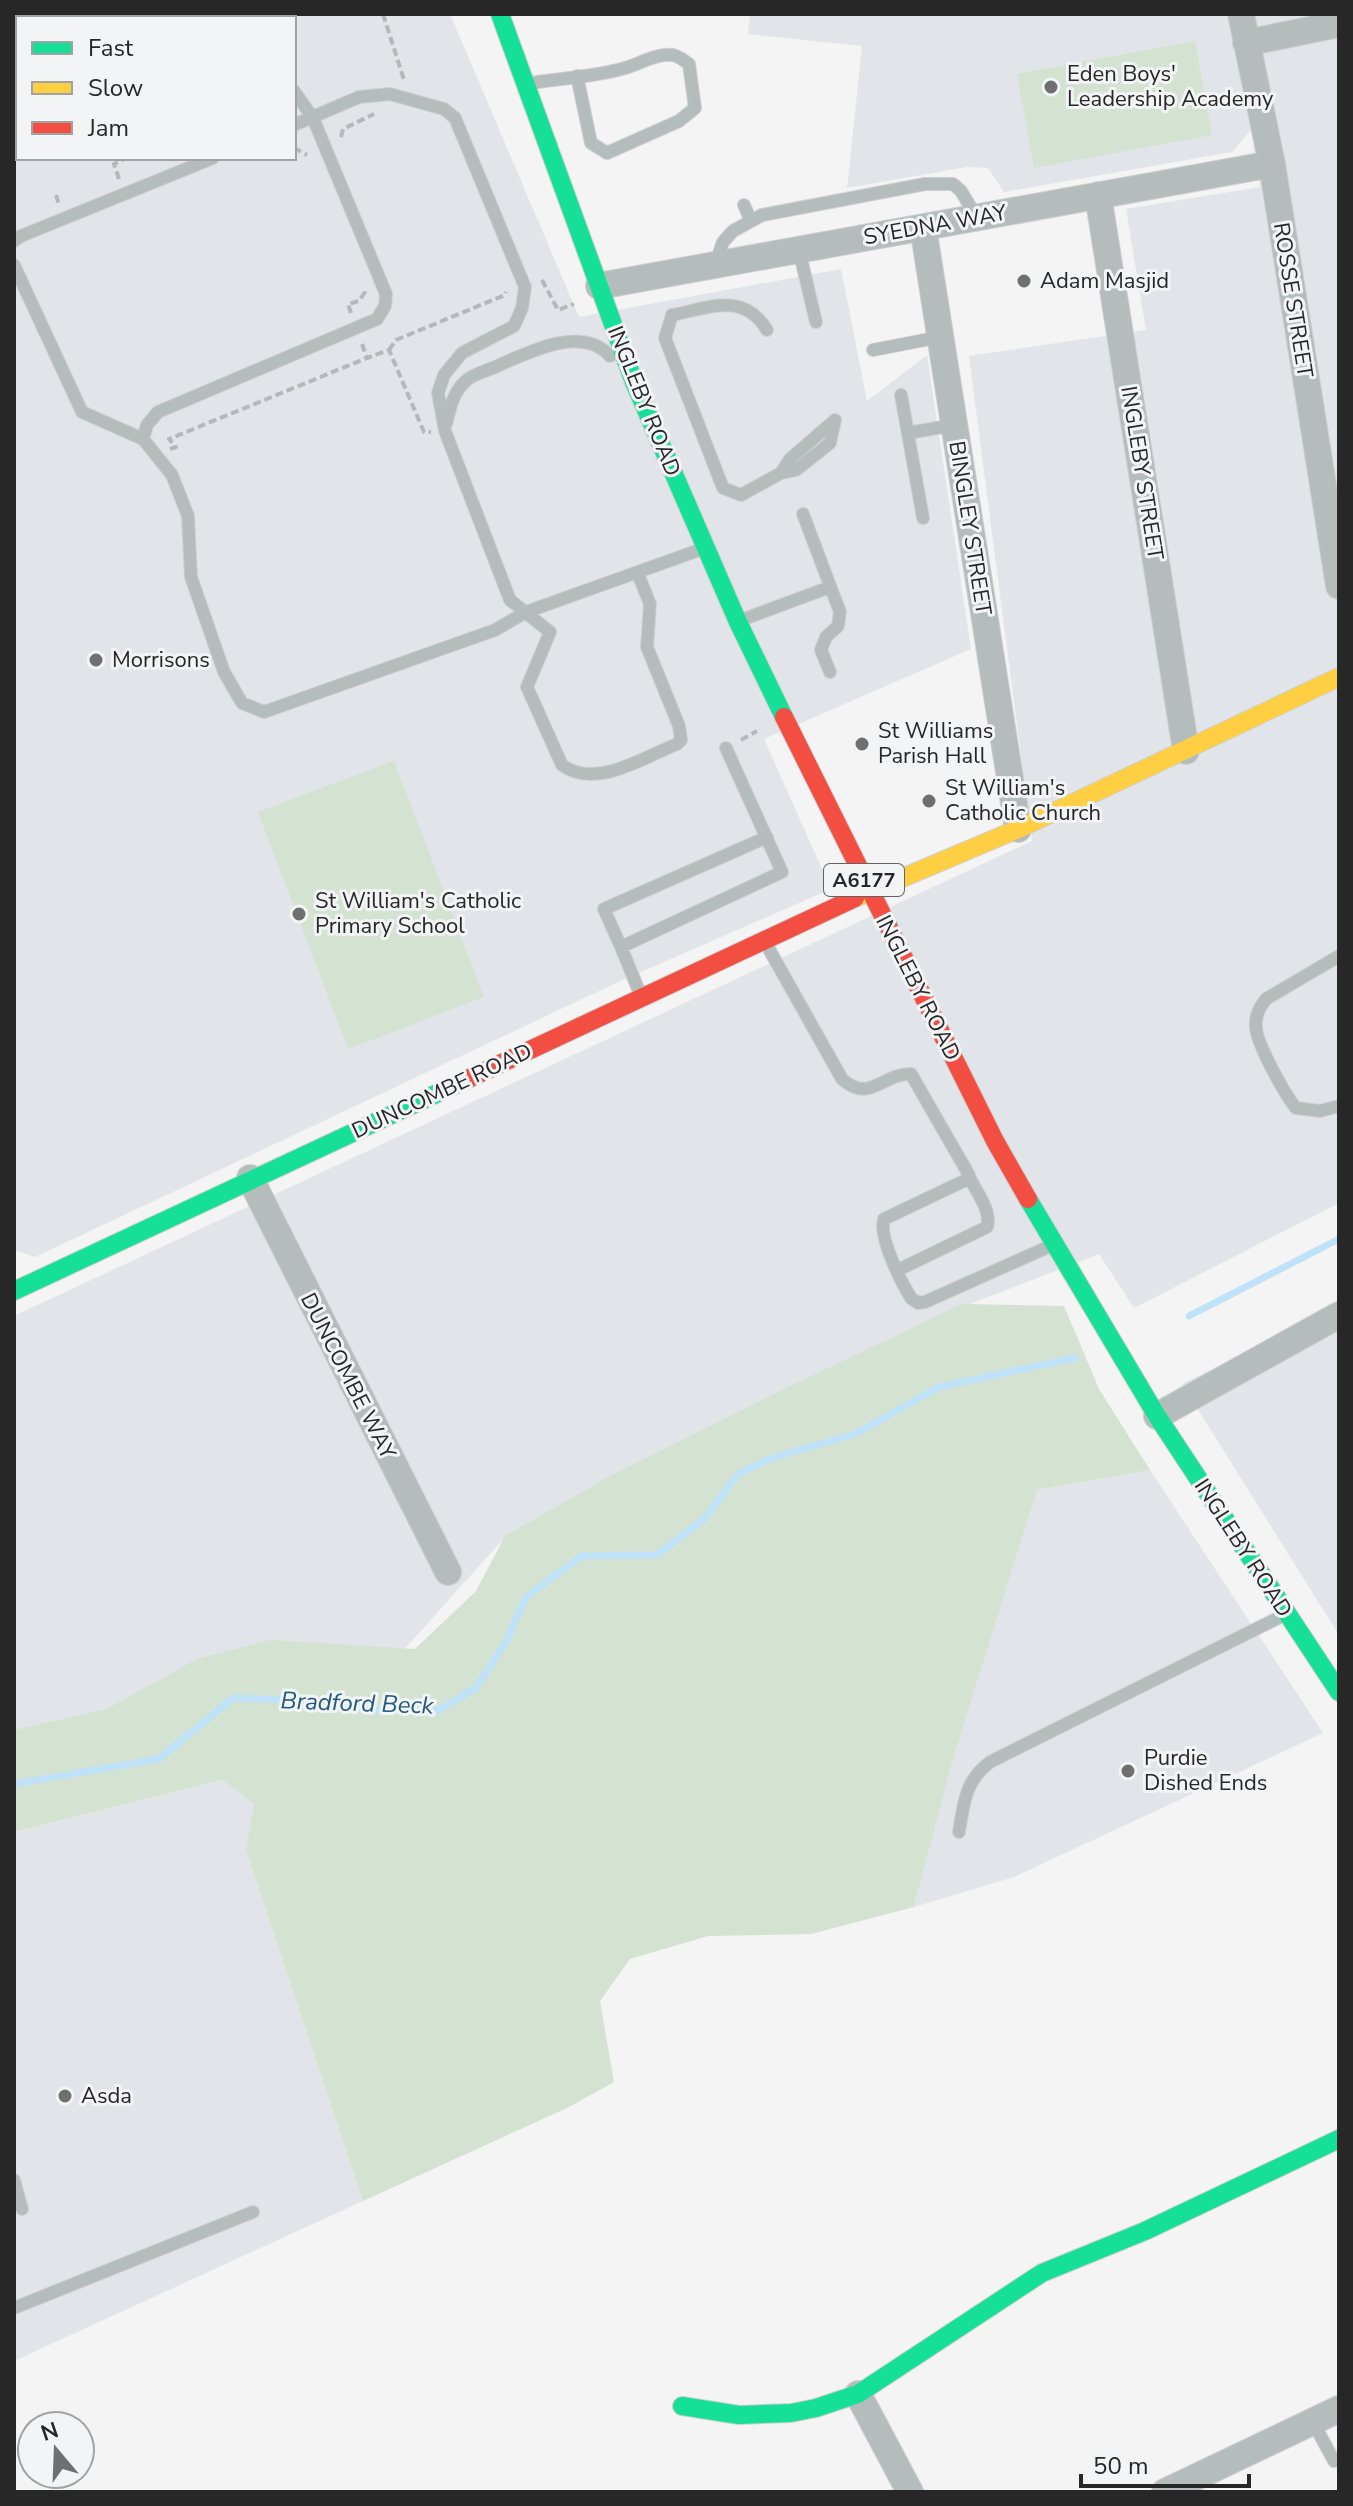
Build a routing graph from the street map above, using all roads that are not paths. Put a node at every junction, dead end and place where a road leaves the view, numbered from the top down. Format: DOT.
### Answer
graph roads {
  1 [pos="1241,14"];
  2 [pos="501,15"];
  3 [pos="1339,24"];
  4 [pos="1246,43"];
  5 [pos="577,76"];
  6 [pos="525,84"];
  7 [pos="296,94"];
  8 [pos="313,118"];
  9 [pos="296,124"];
  10 [pos="208,160"];
  11 [pos="1272,164"];
  12 [pos="1098,195"];
  13 [pos="744,205"];
  14 [pos="977,218"];
  15 [pos="751,221"];
  16 [pos="923,227"];
  17 [pos="14,241"];
  18 [pos="799,250"];
  19 [pos="14,265"];
  20 [pos="715,265"];
  21 [pos="601,290"];
  22 [pos="816,322"];
  23 [pos="767,330"];
  24 [pos="940,337"];
  25 [pos="873,350"];
  26 [pos="634,382"];
  27 [pos="901,395"];
  28 [pos="835,420"];
  29 [pos="954,425"];
  30 [pos="445,431"];
  31 [pos="908,433"];
  32 [pos="143,439"];
  33 [pos="803,514"];
  34 [pos="923,518"];
  35 [pos="704,548"];
  36 [pos="638,574"];
  37 [pos="1339,586"];
  38 [pos="830,587"];
  39 [pos="526,612"];
  40 [pos="738,622"];
  41 [pos="830,672"];
  42 [pos="1339,677"];
  43 [pos="726,748"];
  44 [pos="1186,751"];
  45 [pos="1018,829"];
  46 [pos="767,837"];
  47 [pos="870,891"];
  48 [pos="764,941"];
  49 [pos="621,947"];
  50 [pos="1339,956"];
  51 [pos="643,998"];
  52 [pos="1339,1106"];
  53 [pos="969,1177"];
  54 [pos="250,1178"];
  55 [pos="1054,1244"];
  56 [pos="898,1270"];
  57 [pos="14,1291"];
  58 [pos="1339,1315"];
  59 [pos="1157,1416"];
  60 [pos="448,1572"];
  61 [pos="1287,1614"];
  62 [pos="1339,1692"];
  63 [pos="959,1832"];
  64 [pos="1339,2139"];
  65 [pos="14,2180"];
  66 [pos="22,2209"];
  67 [pos="253,2212"];
  68 [pos="14,2308"];
  69 [pos="858,2394"];
  70 [pos="682,2406"];
  71 [pos="1339,2409"];
  72 [pos="1313,2422"];
  73 [pos="1339,2459"];
  74 [pos="1168,2491"];
  75 [pos="910,2492"];
  1 -- 4 [label="street, ROSSE STREET"];
  2 -- 6 [label="street, INGLEBY ROAD / A6177"];
  3 -- 4 [label="street"];
  4 -- 11 [label="street, ROSSE STREET"];
  5 -- 5 [label="lane"];
  5 -- 6 [label="lane"];
  6 -- 21 [label="street, INGLEBY ROAD / A6177"];
  7 -- 8 [label="lane"];
  8 -- 9 [label="lane"];
  8 -- 30 [label="lane"];
  8 -- 32 [label="lane"];
  10 -- 17 [label="lane"];
  11 -- 12 [label="street, SYEDNA WAY"];
  11 -- 37 [label="street, ROSSE STREET"];
  12 -- 14 [label="street, SYEDNA WAY"];
  12 -- 44 [label="street, INGLEBY STREET"];
  13 -- 15 [label="lane"];
  14 -- 15 [label="lane"];
  14 -- 16 [label="street, SYEDNA WAY"];
  15 -- 20 [label="lane"];
  16 -- 18 [label="street, SYEDNA WAY"];
  16 -- 24 [label="street, BINGLEY STREET"];
  18 -- 20 [label="street, SYEDNA WAY"];
  18 -- 22 [label="lane"];
  19 -- 32 [label="lane"];
  20 -- 21 [label="street, SYEDNA WAY"];
  21 -- 26 [label="street, INGLEBY ROAD / A6177"];
  23 -- 28 [label="lane"];
  24 -- 25 [label="lane"];
  24 -- 29 [label="street, BINGLEY STREET"];
  26 -- 30 [label="lane"];
  26 -- 35 [label="street, INGLEBY ROAD / A6177"];
  27 -- 31 [label="lane"];
  29 -- 31 [label="lane"];
  29 -- 45 [label="street, BINGLEY STREET"];
  30 -- 39 [label="lane"];
  31 -- 34 [label="lane"];
  32 -- 39 [label="lane"];
  33 -- 38 [label="lane"];
  35 -- 36 [label="lane"];
  35 -- 40 [label="street, INGLEBY ROAD / A6177"];
  36 -- 39 [label="lane"];
  36 -- 39 [label="lane"];
  38 -- 40 [label="lane"];
  38 -- 41 [label="lane"];
  40 -- 47 [label="street, INGLEBY ROAD / A6177"];
  42 -- 44 [label="street, DUNCOMBE ROAD"];
  43 -- 46 [label="lane"];
  44 -- 45 [label="street, DUNCOMBE ROAD"];
  45 -- 47 [label="street, DUNCOMBE ROAD"];
  46 -- 49 [label="lane"];
  46 -- 49 [label="lane"];
  47 -- 48 [label="street, DUNCOMBE ROAD"];
  47 -- 55 [label="street, INGLEBY ROAD / A6177"];
  48 -- 51 [label="street, DUNCOMBE ROAD"];
  48 -- 53 [label="lane"];
  49 -- 51 [label="lane"];
  50 -- 52 [label="lane"];
  51 -- 54 [label="street, DUNCOMBE ROAD"];
  53 -- 56 [label="lane"];
  53 -- 56 [label="lane"];
  54 -- 57 [label="street, DUNCOMBE ROAD"];
  54 -- 60 [label="street, DUNCOMBE WAY"];
  55 -- 56 [label="lane"];
  55 -- 59 [label="street, INGLEBY ROAD / A6177"];
  58 -- 59 [label="street"];
  59 -- 61 [label="street, INGLEBY ROAD / A6177"];
  61 -- 62 [label="street, INGLEBY ROAD / A6177"];
  61 -- 63 [label="lane"];
  64 -- 69 [label="street"];
  65 -- 66 [label="lane"];
  67 -- 68 [label="lane"];
  69 -- 70 [label="street"];
  69 -- 75 [label="street"];
  71 -- 72 [label="street"];
  72 -- 73 [label="lane"];
  72 -- 74 [label="street"];
}
